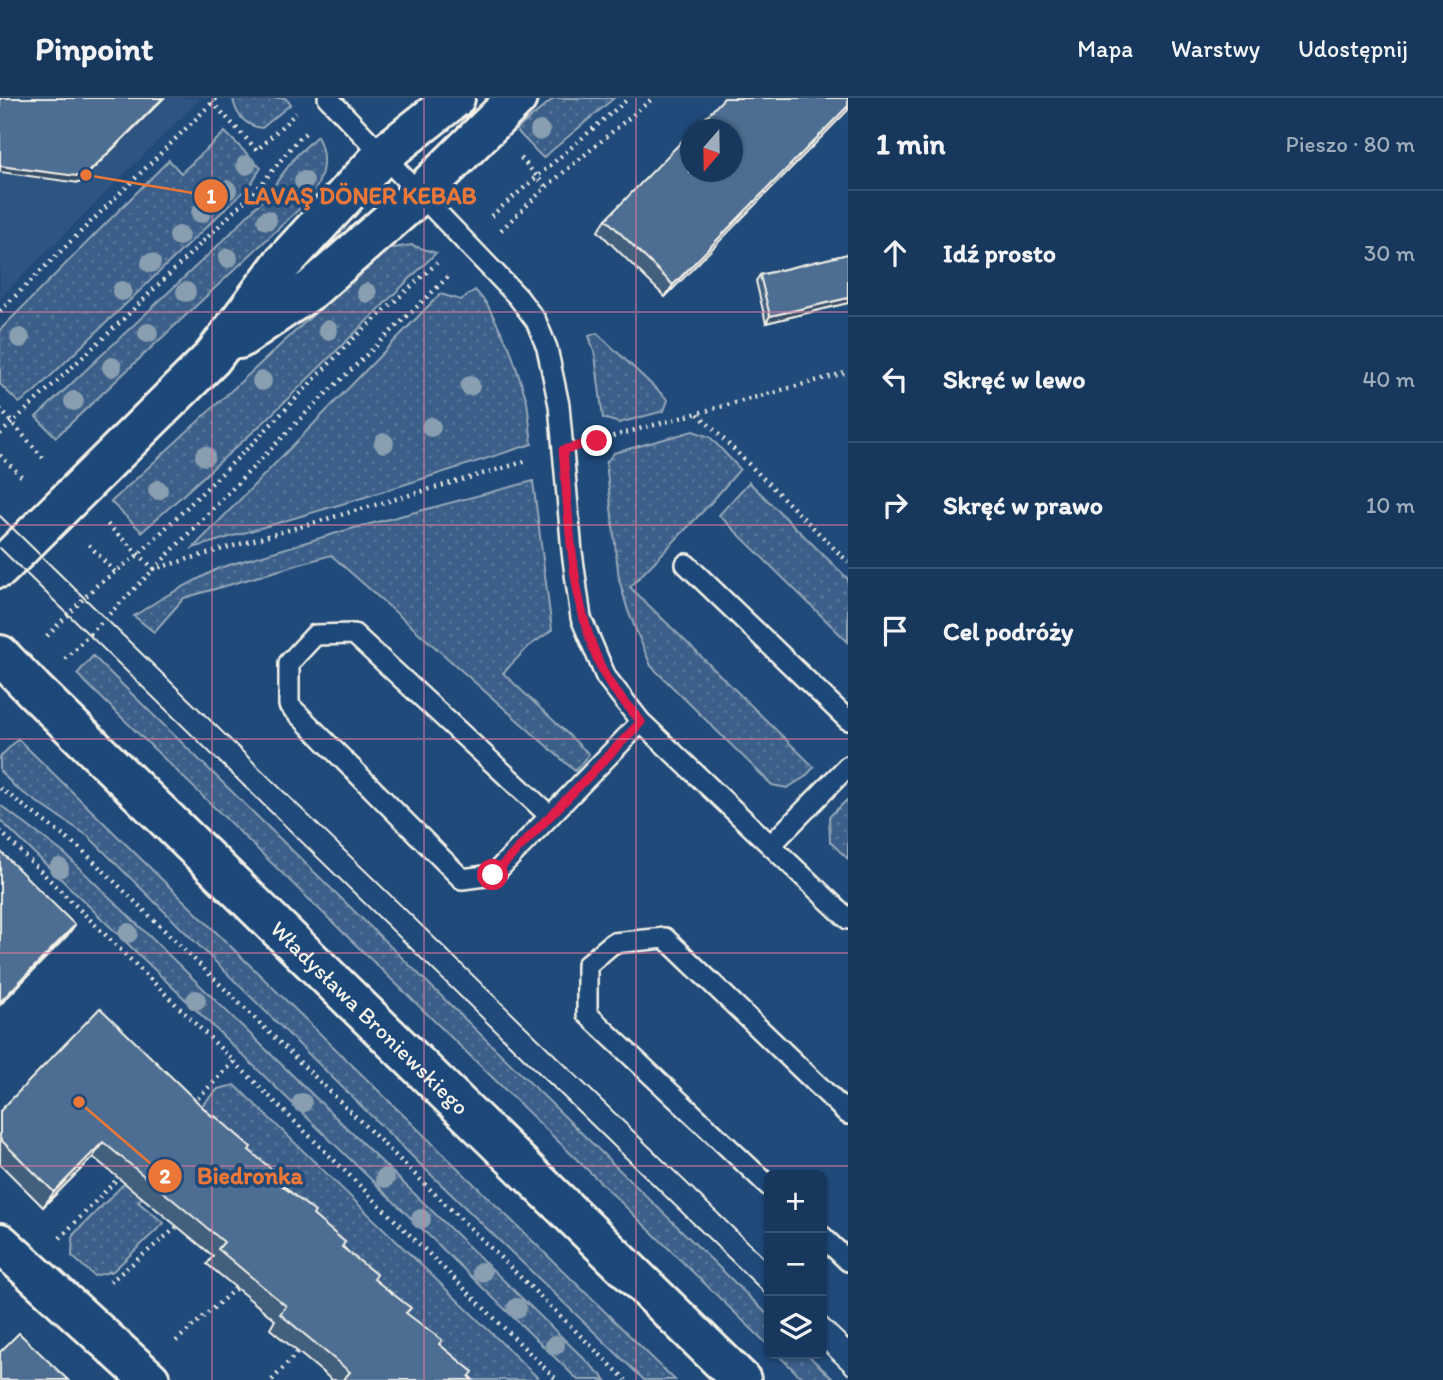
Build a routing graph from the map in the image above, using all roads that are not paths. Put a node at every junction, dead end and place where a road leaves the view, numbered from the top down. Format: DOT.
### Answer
graph roads {
  1 [pos="454,98"];
  2 [pos="517,98"];
  3 [pos="332,102"];
  4 [pos="383,155"];
  5 [pos="420,194"];
  6 [pos="212,358"];
  7 [pos="686,564"];
  8 [pos="0,568"];
  9 [pos="17,672"];
  10 [pos="848,720"];
  11 [pos="641,722"];
  12 [pos="848,766"];
  13 [pos="550,816"];
  14 [pos="771,845"];
  15 [pos="848,919"];
  16 [pos="848,1114"];
  17 [pos="764,1181"];
  18 [pos="827,1241"];
  19 [pos="0,1243"];
  20 [pos="848,1261"];
  21 [pos="150,1380"];
  22 [pos="741,1380"];
  1 -- 4 [label="street"];
  2 -- 5 [label="street"];
  3 -- 4 [label="lane"];
  4 -- 5 [label="lane"];
  4 -- 6 [label="street"];
  5 -- 6 [label="street"];
  5 -- 11 [label="lane"];
  6 -- 8 [label="street"];
  7 -- 10 [label="lane"];
  9 -- 22 [label="street, Władysława Broniewskiego"];
  11 -- 13 [label="lane"];
  11 -- 14 [label="lane"];
  12 -- 14 [label="lane"];
  13 -- 13 [label="lane"];
  14 -- 15 [label="lane"];
  16 -- 17 [label="lane"];
  18 -- 20 [label="lane"];
  19 -- 21 [label="street"];
}
